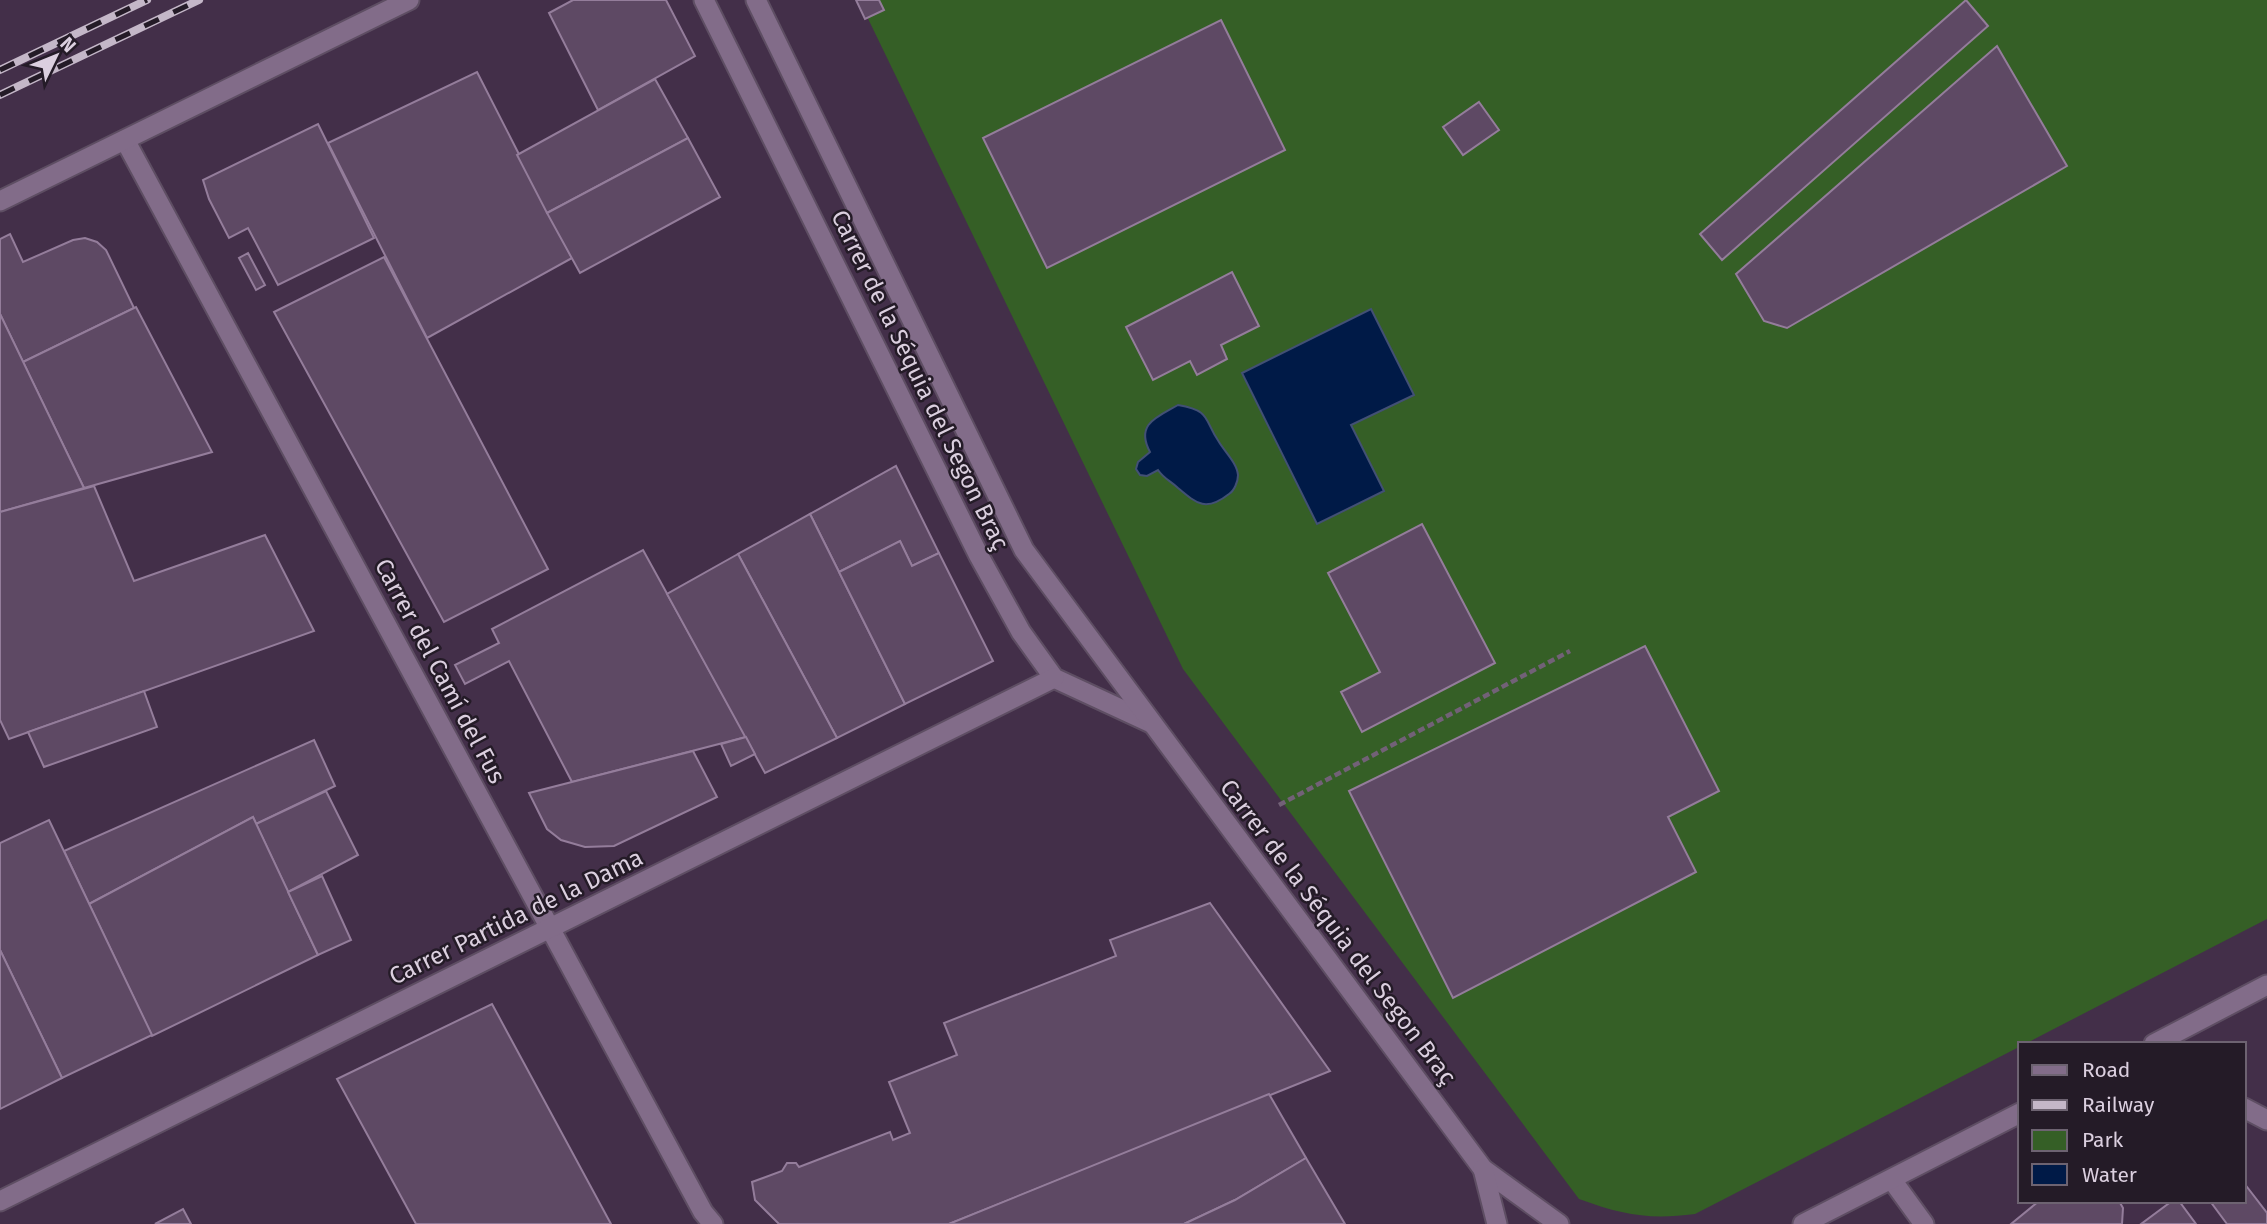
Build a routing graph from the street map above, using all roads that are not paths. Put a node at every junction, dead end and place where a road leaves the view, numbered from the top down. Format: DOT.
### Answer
graph roads {
  1 [pos="410,0"];
  2 [pos="704,0"];
  3 [pos="756,0"];
  4 [pos="125,140"];
  5 [pos="0,201"];
  6 [pos="1054,678"];
  7 [pos="1153,724"];
  8 [pos="550,926"];
  9 [pos="2267,985"];
  10 [pos="2158,1042"];
  11 [pos="2246,1109"];
  12 [pos="2018,1114"];
  13 [pos="2267,1119"];
  14 [pos="1483,1169"];
  15 [pos="1892,1180"];
  16 [pos="0,1201"];
  17 [pos="713,1224"];
  18 [pos="1497,1224"];
  19 [pos="1559,1224"];
  20 [pos="1803,1224"];
  21 [pos="1924,1224"];
  1 -- 4 [label="street"];
  2 -- 6 [label="street, Carrer de la Séquia del Segon Braç"];
  3 -- 7 [label="street, Carrer de la Séquia del Segon Braç"];
  4 -- 5 [label="street"];
  4 -- 8 [label="street, Carrer del Camí del Fus"];
  6 -- 7 [label="street, Carrer de la Séquia del Segon Braç"];
  6 -- 8 [label="street, Carrer Partida de la Dama"];
  7 -- 14 [label="street, Carrer de la Séquia del Segon Braç"];
  8 -- 16 [label="street, Carrer Partida de la Dama"];
  8 -- 17 [label="street, Carrer del Camí del Fus"];
  9 -- 10 [label="street"];
  11 -- 13 [label="street"];
  12 -- 15 [label="street"];
  14 -- 18 [label="street, Carrer de la Séquia del Segon Braç"];
  14 -- 19 [label="street, Carrer de la Séquia del Segon Braç"];
  15 -- 20 [label="street"];
  15 -- 21 [label="street"];
}
